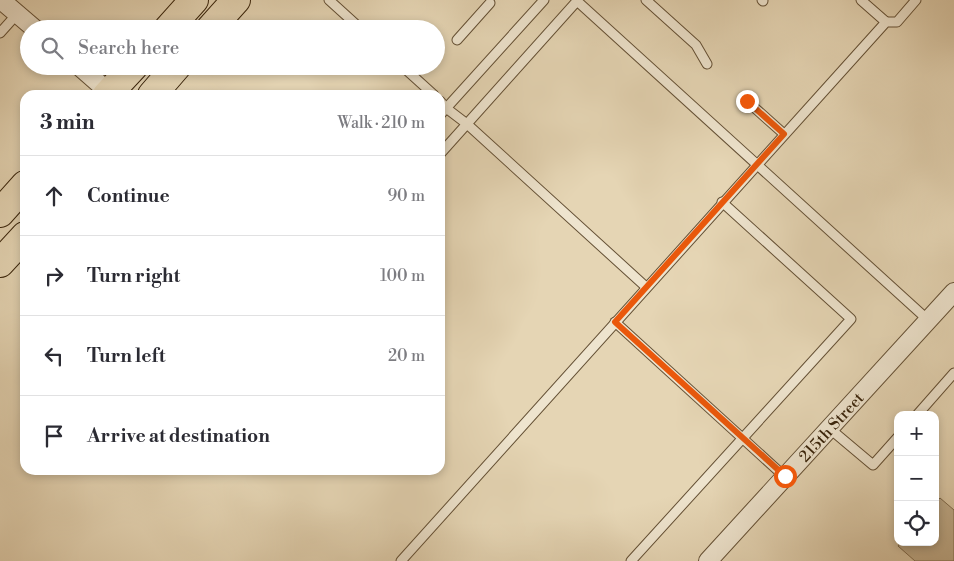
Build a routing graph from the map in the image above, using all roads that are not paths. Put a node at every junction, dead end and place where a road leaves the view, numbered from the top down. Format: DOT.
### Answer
graph roads {
  1 [pos="1,0"];
  2 [pos="194,0"];
  3 [pos="236,0"];
  4 [pos="330,0"];
  5 [pos="544,0"];
  6 [pos="646,0"];
  7 [pos="861,0"];
  8 [pos="916,0"];
  9 [pos="490,3"];
  10 [pos="17,14"];
  11 [pos="24,20"];
  12 [pos="176,20"];
  13 [pos="218,20"];
  14 [pos="351,20"];
  15 [pos="886,22"];
  16 [pos="0,33"];
  17 [pos="457,40"];
  18 [pos="707,64"];
  19 [pos="89,75"];
  20 [pos="126,75"];
  21 [pos="169,75"];
  22 [pos="412,75"];
  23 [pos="105,90"];
  24 [pos="113,90"];
  25 [pos="156,90"];
  26 [pos="428,90"];
  27 [pos="747,101"];
  28 [pos="445,105"];
  29 [pos="445,110"];
  30 [pos="467,124"];
  31 [pos="784,134"];
  32 [pos="445,148"];
  33 [pos="756,165"];
  34 [pos="20,191"];
  35 [pos="722,202"];
  36 [pos="0,213"];
  37 [pos="20,241"];
  38 [pos="0,263"];
  39 [pos="646,287"];
  40 [pos="954,292"];
  41 [pos="928,320"];
  42 [pos="615,322"];
  43 [pos="954,373"];
  44 [pos="921,411"];
  45 [pos="829,428"];
  46 [pos="743,438"];
  47 [pos="894,441"];
  48 [pos="785,476"];
  49 [pos="400,561"];
  50 [pos="631,561"];
  51 [pos="708,561"];
  1 -- 10 [label="street"];
  2 -- 12 [label="main road"];
  3 -- 13 [label="main road"];
  4 -- 14 [label="lane"];
  5 -- 28 [label="lane"];
  6 -- 18 [label="lane"];
  7 -- 15 [label="lane"];
  8 -- 15 [label="lane"];
  9 -- 17 [label="lane"];
  10 -- 11 [label="street"];
  10 -- 16 [label="lane"];
  15 -- 31 [label="lane"];
  19 -- 23 [label="street"];
  20 -- 24 [label="main road"];
  21 -- 25 [label="main road"];
  22 -- 26 [label="lane"];
  27 -- 31 [label="lane"];
  29 -- 30 [label="lane"];
  30 -- 32 [label="lane"];
  30 -- 33 [label="lane"];
  30 -- 39 [label="lane"];
  31 -- 33 [label="lane"];
  33 -- 35 [label="lane"];
  33 -- 41 [label="lane"];
  34 -- 36 [label="main road"];
  35 -- 39 [label="lane"];
  35 -- 46 [label="lane"];
  37 -- 38 [label="main road"];
  39 -- 42 [label="lane"];
  40 -- 41 [label="street, 215th Street"];
  41 -- 45 [label="street, 215th Street"];
  42 -- 46 [label="lane"];
  42 -- 49 [label="lane"];
  43 -- 44 [label="lane"];
  45 -- 47 [label="lane"];
  45 -- 48 [label="street, 215th Street"];
  46 -- 48 [label="lane"];
  46 -- 50 [label="lane"];
  48 -- 51 [label="street, 215th Street"];
}
